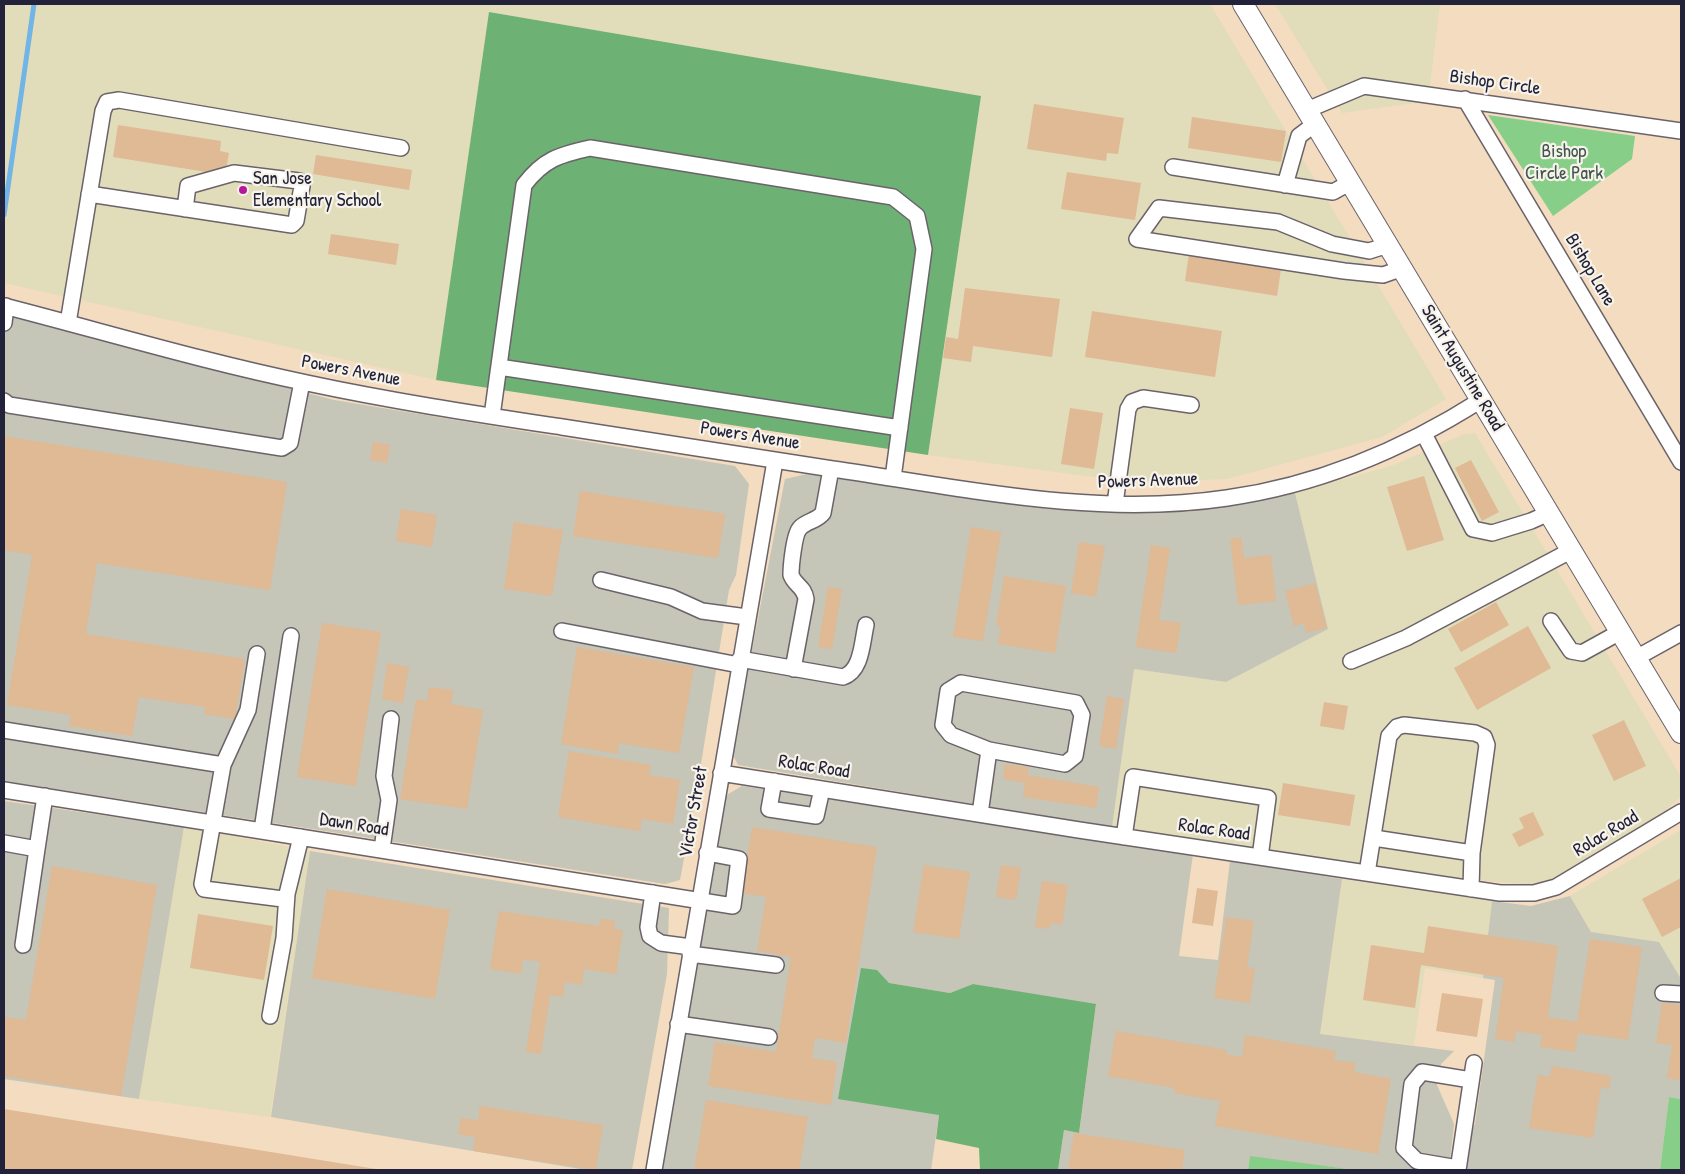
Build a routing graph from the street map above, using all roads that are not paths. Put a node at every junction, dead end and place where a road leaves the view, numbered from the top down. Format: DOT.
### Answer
graph roads {
  1 [pos="1243,4"];
  2 [pos="1465,99"];
  3 [pos="1311,117"];
  4 [pos="1681,131"];
  5 [pos="401,148"];
  6 [pos="1173,167"];
  7 [pos="1351,182"];
  8 [pos="1285,185"];
  9 [pos="89,194"];
  10 [pos="185,208"];
  11 [pos="1388,245"];
  12 [pos="1402,268"];
  13 [pos="5,306"];
  14 [pos="4,323"];
  15 [pos="68,323"];
  16 [pos="499,367"];
  17 [pos="302,382"];
  18 [pos="1481,400"];
  19 [pos="4,401"];
  20 [pos="1191,405"];
  21 [pos="492,416"];
  22 [pos="900,428"];
  23 [pos="1424,434"];
  24 [pos="775,460"];
  25 [pos="1681,462"];
  26 [pos="830,469"];
  27 [pos="893,478"];
  28 [pos="1115,504"];
  29 [pos="1549,513"];
  30 [pos="1572,550"];
  31 [pos="601,580"];
  32 [pos="747,618"];
  33 [pos="1551,621"];
  34 [pos="866,625"];
  35 [pos="562,631"];
  36 [pos="1620,632"];
  37 [pos="1681,633"];
  38 [pos="291,636"];
  39 [pos="257,654"];
  40 [pos="1636,658"];
  41 [pos="1351,661"];
  42 [pos="739,662"];
  43 [pos="793,669"];
  44 [pos="391,719"];
  45 [pos="4,730"];
  46 [pos="1681,733"];
  47 [pos="989,750"];
  48 [pos="223,765"];
  49 [pos="721,773"];
  50 [pos="774,781"];
  51 [pos="822,789"];
  52 [pos="4,790"];
  53 [pos="45,796"];
  54 [pos="1681,812"];
  55 [pos="980,814"];
  56 [pos="214,823"];
  57 [pos="262,830"];
  58 [pos="301,837"];
  59 [pos="1124,837"];
  60 [pos="1374,838"];
  61 [pos="4,843"];
  62 [pos="37,849"];
  63 [pos="382,849"];
  64 [pos="707,853"];
  65 [pos="1472,853"];
  66 [pos="1260,857"];
  67 [pos="1367,873"];
  68 [pos="1471,889"];
  69 [pos="653,893"];
  70 [pos="287,894"];
  71 [pos="698,900"];
  72 [pos="23,945"];
  73 [pos="690,951"];
  74 [pos="776,965"];
  75 [pos="1663,993"];
  76 [pos="1681,994"];
  77 [pos="270,1016"];
  78 [pos="678,1024"];
  79 [pos="768,1037"];
  80 [pos="1474,1063"];
  81 [pos="1471,1080"];
  82 [pos="1458,1169"];
  83 [pos="654,1170"];
  1 -- 3 [label="main road, Saint Augustine Road"];
  2 -- 3 [label="street, Bishop Circle"];
  2 -- 4 [label="street, Bishop Circle"];
  2 -- 25 [label="street, Bishop Lane"];
  3 -- 7 [label="main road, Saint Augustine Road"];
  3 -- 8 [label="street"];
  5 -- 9 [label="street"];
  6 -- 8 [label="street"];
  7 -- 8 [label="street"];
  7 -- 11 [label="main road, Saint Augustine Road"];
  9 -- 10 [label="street"];
  9 -- 15 [label="street"];
  10 -- 10 [label="street"];
  11 -- 12 [label="main road, Saint Augustine Road"];
  11 -- 12 [label="street"];
  12 -- 18 [label="main road, Saint Augustine Road"];
  13 -- 14 [label="street"];
  13 -- 15 [label="street, Powers Avenue"];
  15 -- 17 [label="street, Powers Avenue"];
  16 -- 21 [label="street"];
  16 -- 22 [label="street"];
  16 -- 22 [label="street"];
  17 -- 19 [label="street"];
  17 -- 21 [label="street, Powers Avenue"];
  18 -- 23 [label="street, Powers Avenue"];
  18 -- 29 [label="main road, Saint Augustine Road"];
  20 -- 28 [label="street"];
  21 -- 24 [label="street, Powers Avenue"];
  22 -- 27 [label="street"];
  23 -- 28 [label="street, Powers Avenue"];
  23 -- 29 [label="street"];
  24 -- 26 [label="street, Powers Avenue"];
  24 -- 32 [label="street, Victor Street"];
  26 -- 27 [label="street, Powers Avenue"];
  26 -- 43 [label="street"];
  27 -- 28 [label="street, Powers Avenue"];
  29 -- 30 [label="main road, Saint Augustine Road"];
  30 -- 36 [label="main road, Saint Augustine Road"];
  30 -- 41 [label="street"];
  31 -- 32 [label="street"];
  32 -- 42 [label="street, Victor Street"];
  33 -- 36 [label="street"];
  34 -- 43 [label="street"];
  35 -- 42 [label="street"];
  36 -- 40 [label="main road, Saint Augustine Road"];
  37 -- 40 [label="street"];
  38 -- 57 [label="street"];
  39 -- 48 [label="street"];
  40 -- 46 [label="main road, Saint Augustine Road"];
  42 -- 43 [label="street"];
  42 -- 49 [label="street, Victor Street"];
  44 -- 63 [label="street"];
  45 -- 48 [label="street"];
  47 -- 47 [label="street"];
  47 -- 55 [label="street"];
  48 -- 56 [label="street"];
  49 -- 50 [label="street, Rolac Road"];
  49 -- 64 [label="street, Victor Street"];
  50 -- 51 [label="street, Rolac Road"];
  50 -- 51 [label="street"];
  51 -- 55 [label="street, Rolac Road"];
  52 -- 53 [label="street, Dawn Road"];
  53 -- 56 [label="street, Dawn Road"];
  53 -- 62 [label="street"];
  54 -- 68 [label="street, Rolac Road"];
  55 -- 59 [label="street, Rolac Road"];
  56 -- 57 [label="street, Dawn Road"];
  56 -- 70 [label="street"];
  57 -- 58 [label="street, Dawn Road"];
  58 -- 63 [label="street, Dawn Road"];
  58 -- 70 [label="street"];
  59 -- 66 [label="street, Rolac Road"];
  59 -- 66 [label="street"];
  60 -- 65 [label="street"];
  60 -- 65 [label="street"];
  60 -- 67 [label="street"];
  61 -- 62 [label="street"];
  62 -- 72 [label="street"];
  63 -- 69 [label="street, Dawn Road"];
  64 -- 71 [label="street, Victor Street"];
  64 -- 71 [label="street, Dawn Road"];
  65 -- 68 [label="street"];
  66 -- 67 [label="street, Rolac Road"];
  67 -- 68 [label="street, Rolac Road"];
  69 -- 71 [label="street, Dawn Road"];
  69 -- 73 [label="street"];
  70 -- 77 [label="street"];
  71 -- 73 [label="street, Victor Street"];
  73 -- 74 [label="street"];
  73 -- 78 [label="street, Victor Street"];
  75 -- 76 [label="street"];
  78 -- 79 [label="street"];
  78 -- 83 [label="street, Victor Street"];
  80 -- 81 [label="street"];
  81 -- 82 [label="street"];
  81 -- 82 [label="street"];
}
